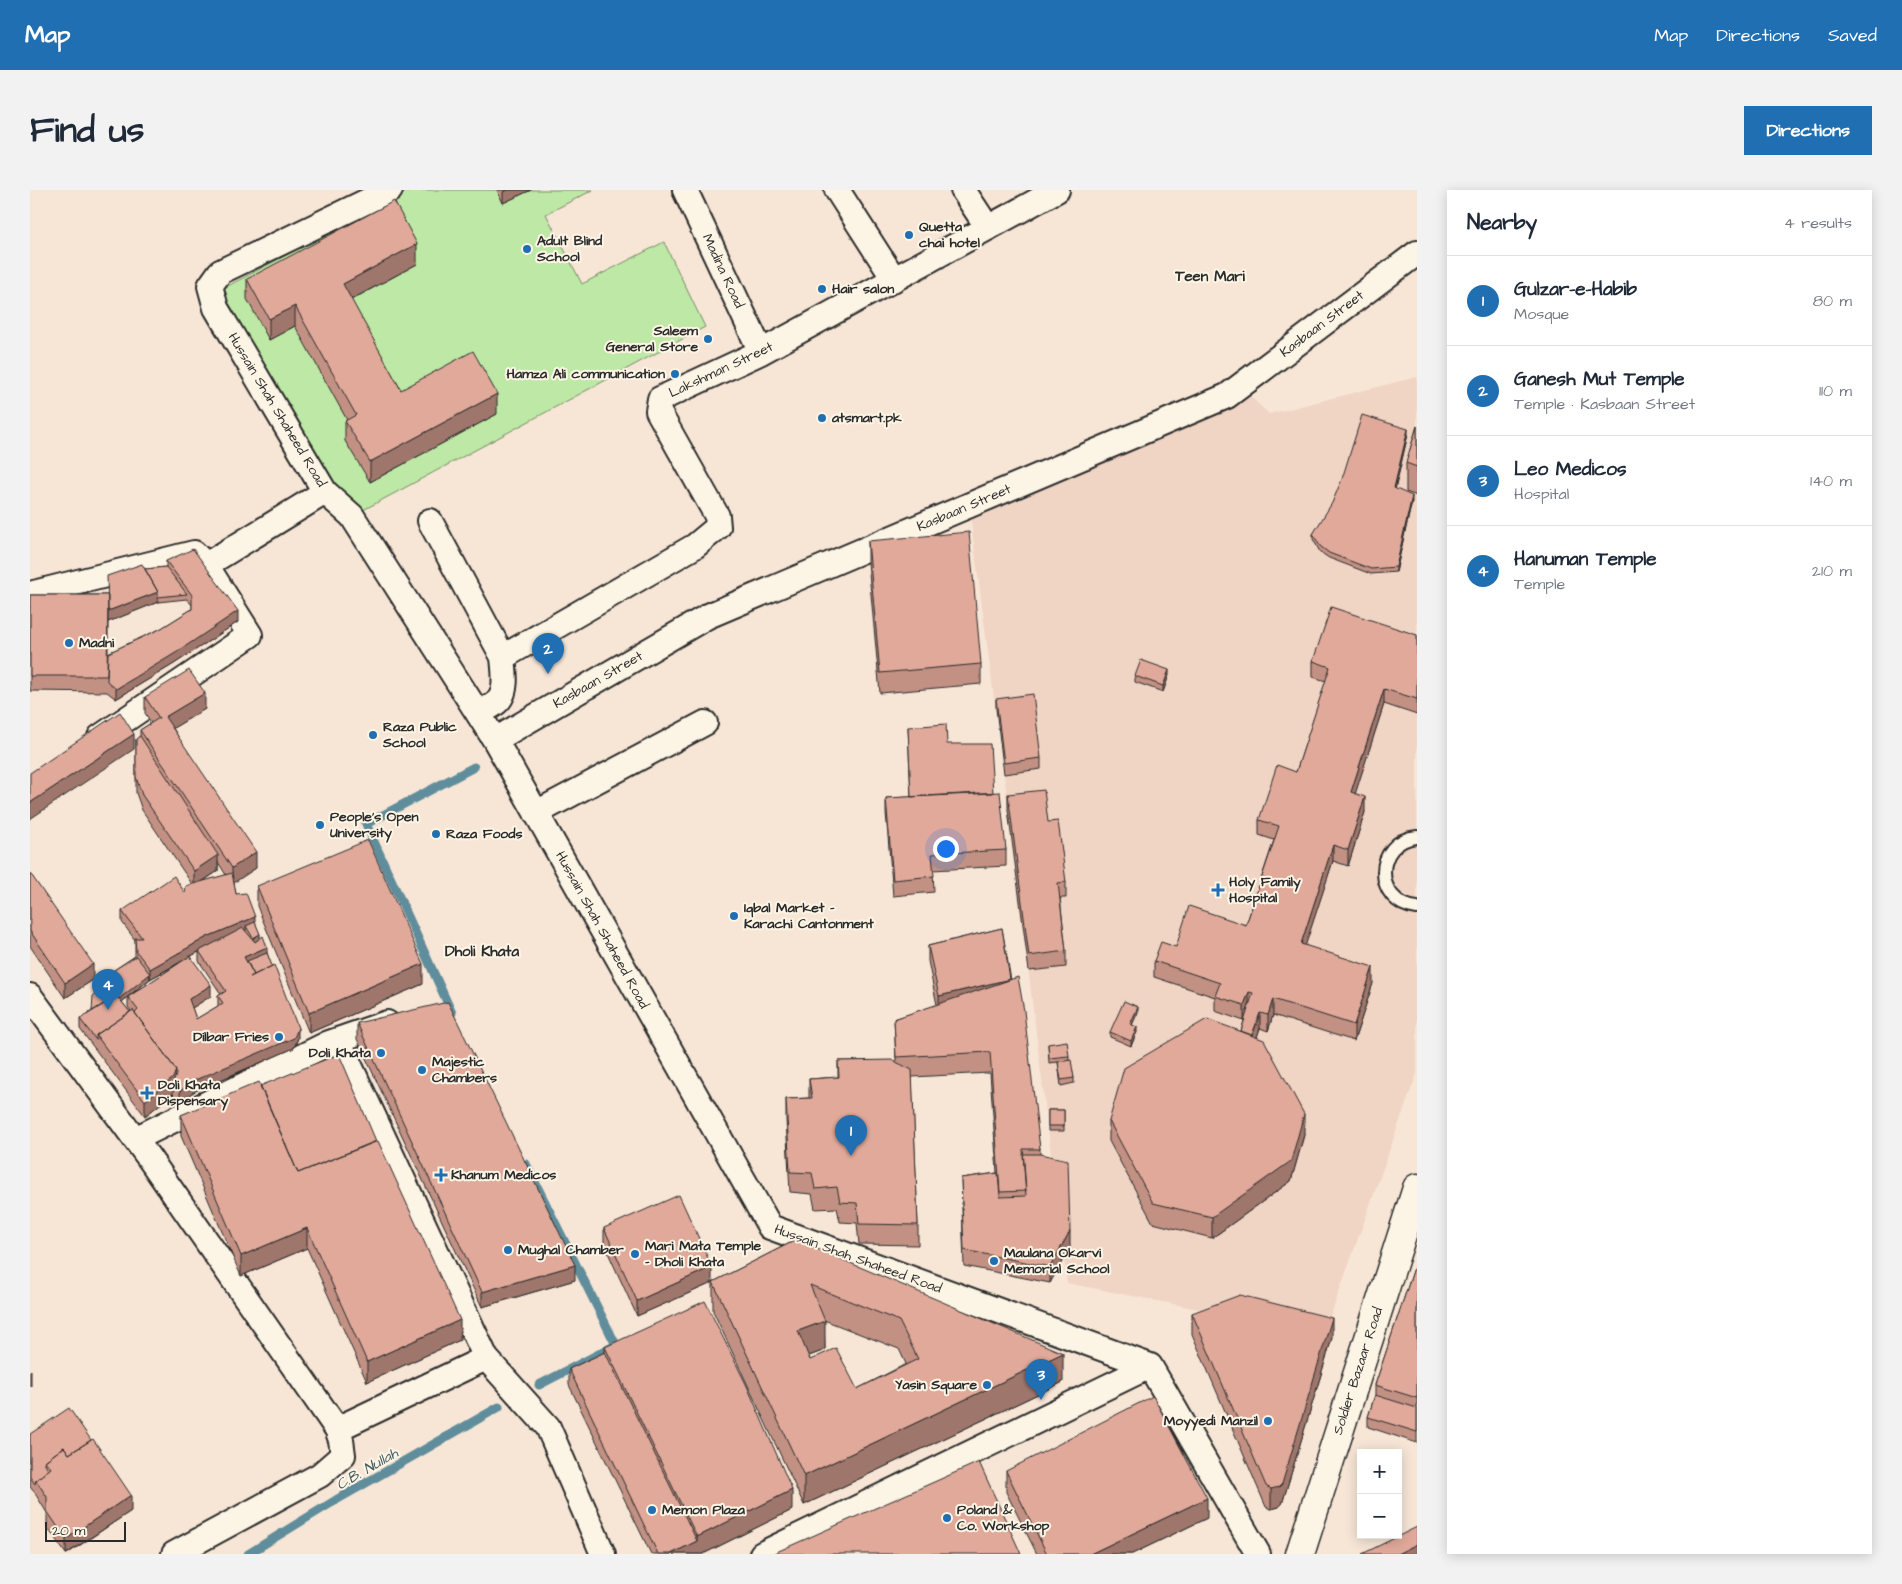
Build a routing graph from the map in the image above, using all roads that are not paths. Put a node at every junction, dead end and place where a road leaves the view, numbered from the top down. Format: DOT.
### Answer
graph roads {
  1 [pos="390,190"];
  2 [pos="685,190"];
  3 [pos="837,190"];
  4 [pos="963,190"];
  5 [pos="1057,190"];
  6 [pos="988,228"];
  7 [pos="1417,253"];
  8 [pos="894,279"];
  9 [pos="761,352"];
  10 [pos="325,492"];
  11 [pos="430,521"];
  12 [pos="206,565"];
  13 [pos="30,594"];
  14 [pos="502,657"];
  15 [pos="478,713"];
  16 [pos="705,723"];
  17 [pos="495,740"];
  18 [pos="78,751"];
  19 [pos="536,814"];
  20 [pos="1417,838"];
  21 [pos="1417,908"];
  22 [pos="30,996"];
  23 [pos="404,1017"];
  24 [pos="338,1040"];
  25 [pos="135,1139"];
  26 [pos="1417,1188"];
  27 [pos="486,1358"];
  28 [pos="1150,1366"];
  29 [pos="337,1429"];
  30 [pos="174,1554"];
  31 [pos="604,1554"];
  32 [pos="762,1554"];
  33 [pos="1258,1554"];
  34 [pos="1300,1554"];
  1 -- 10 [label="street, Hussain Shah Shaheed Road"];
  2 -- 9 [label="street, Madina Road"];
  3 -- 8 [label="street"];
  4 -- 6 [label="street"];
  5 -- 6 [label="street, Lakshman Street"];
  6 -- 8 [label="street, Lakshman Street"];
  7 -- 17 [label="street, Kasbaan Street"];
  8 -- 9 [label="street, Lakshman Street"];
  9 -- 14 [label="street, Lakshman Street"];
  10 -- 12 [label="street"];
  10 -- 15 [label="street, Hussain Shah Shaheed Road"];
  11 -- 14 [label="street"];
  12 -- 13 [label="street"];
  12 -- 18 [label="street"];
  14 -- 15 [label="street"];
  15 -- 17 [label="street, Hussain Shah Shaheed Road"];
  16 -- 19 [label="street"];
  17 -- 19 [label="street, Hussain Shah Shaheed Road"];
  19 -- 28 [label="street, Hussain Shah Shaheed Road"];
  20 -- 21 [label="lane"];
  22 -- 25 [label="street"];
  23 -- 24 [label="street"];
  24 -- 25 [label="street"];
  24 -- 27 [label="street"];
  25 -- 29 [label="street"];
  26 -- 34 [label="main road, Soldier Bazaar Road"];
  27 -- 29 [label="street"];
  27 -- 31 [label="street"];
  28 -- 32 [label="street"];
  28 -- 33 [label="street"];
  29 -- 30 [label="street"];
}
